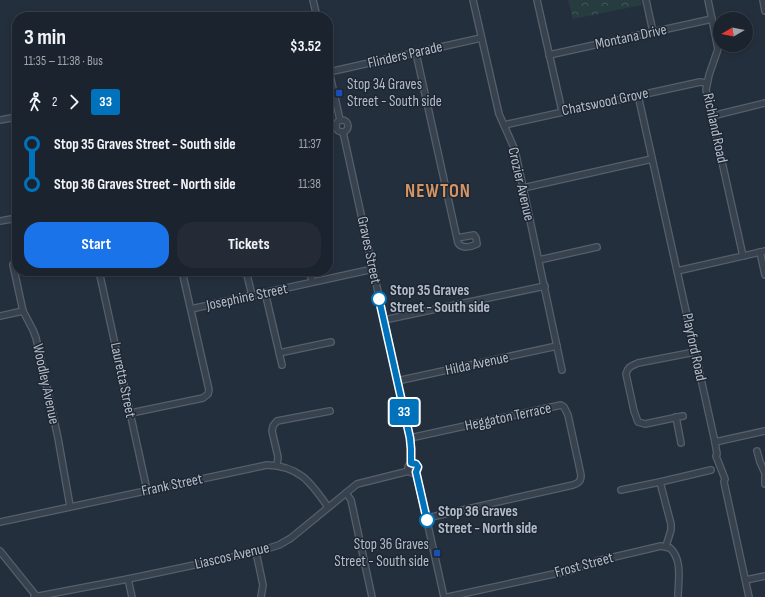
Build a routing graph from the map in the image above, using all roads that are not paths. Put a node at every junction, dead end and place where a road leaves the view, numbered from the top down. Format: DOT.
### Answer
graph roads {
  1 [pos="313,0"];
  2 [pos="473,0"];
  3 [pos="537,0"];
  4 [pos="646,0"];
  5 [pos="708,0"];
  6 [pos="763,0"];
  7 [pos="765,11"];
  8 [pos="316,12"];
  9 [pos="712,19"];
  10 [pos="653,32"];
  11 [pos="481,38"];
  12 [pos="416,53"];
  13 [pos="549,55"];
  14 [pos="333,68"];
  15 [pos="707,83"];
  16 [pos="333,88"];
  17 [pos="638,95"];
  18 [pos="765,103"];
  19 [pos="562,111"];
  20 [pos="712,116"];
  21 [pos="12,118"];
  22 [pos="0,120"];
  23 [pos="340,120"];
  24 [pos="504,124"];
  25 [pos="336,127"];
  26 [pos="333,128"];
  27 [pos="343,132"];
  28 [pos="652,159"];
  29 [pos="523,188"];
  30 [pos="12,219"];
  31 [pos="0,221"];
  32 [pos="456,238"];
  33 [pos="597,247"];
  34 [pos="763,252"];
  35 [pos="743,256"];
  36 [pos="539,260"];
  37 [pos="373,269"];
  38 [pos="677,270"];
  39 [pos="765,275"];
  40 [pos="15,276"];
  41 [pos="100,276"];
  42 [pos="183,276"];
  43 [pos="247,276"];
  44 [pos="311,276"];
  45 [pos="312,282"];
  46 [pos="544,286"];
  47 [pos="265,292"];
  48 [pos="252,295"];
  49 [pos="191,309"];
  50 [pos="23,311"];
  51 [pos="0,316"];
  52 [pos="384,320"];
  53 [pos="331,342"];
  54 [pos="557,346"];
  55 [pos="695,352"];
  56 [pos="279,354"];
  57 [pos="282,364"];
  58 [pos="562,370"];
  59 [pos="397,381"];
  60 [pos="330,411"];
  61 [pos="131,413"];
  62 [pos="683,416"];
  63 [pos="676,417"];
  64 [pos="765,431"];
  65 [pos="410,438"];
  66 [pos="715,442"];
  67 [pos="681,443"];
  68 [pos="757,451"];
  69 [pos="411,463"];
  70 [pos="277,465"];
  71 [pos="711,470"];
  72 [pos="409,471"];
  73 [pos="416,472"];
  74 [pos="765,473"];
  75 [pos="765,477"];
  76 [pos="660,482"];
  77 [pos="765,484"];
  78 [pos="147,490"];
  79 [pos="621,490"];
  80 [pos="346,493"];
  81 [pos="70,506"];
  82 [pos="328,508"];
  83 [pos="427,518"];
  84 [pos="0,522"];
  85 [pos="666,546"];
  86 [pos="0,551"];
  87 [pos="256,552"];
  88 [pos="765,576"];
  89 [pos="128,579"];
  90 [pos="746,580"];
  91 [pos="36,597"];
  92 [pos="132,597"];
  93 [pos="261,597"];
  94 [pos="372,597"];
  95 [pos="444,597"];
  96 [pos="448,597"];
  97 [pos="678,597"];
  98 [pos="749,597"];
  1 -- 8 [label="street"];
  2 -- 11 [label="street, Crozier Avenue"];
  3 -- 13 [label="street"];
  4 -- 10 [label="street"];
  5 -- 9 [label="street, Richland Road"];
  6 -- 7 [label="street"];
  9 -- 10 [label="street, Montana Drive"];
  9 -- 15 [label="street, Richland Road"];
  10 -- 13 [label="street, Montana Drive"];
  11 -- 12 [label="street, Flinders Parade"];
  11 -- 24 [label="street, Crozier Avenue"];
  12 -- 14 [label="street, Flinders Parade"];
  12 -- 32 [label="street"];
  13 -- 19 [label="street"];
  15 -- 17 [label="street, Chatswood Grove"];
  15 -- 20 [label="street, Richland Road"];
  16 -- 23 [label="street"];
  17 -- 19 [label="street, Chatswood Grove"];
  17 -- 28 [label="street, Playford Road"];
  18 -- 20 [label="street"];
  19 -- 24 [label="street, Chatswood Grove"];
  20 -- 35 [label="street, Richland Road"];
  21 -- 22 [label="street"];
  23 -- 25 [label="street"];
  23 -- 27 [label="street"];
  24 -- 29 [label="street, Crozier Avenue"];
  25 -- 26 [label="street"];
  25 -- 27 [label="street"];
  27 -- 37 [label="street, Graves Street"];
  28 -- 29 [label="street"];
  28 -- 38 [label="street, Playford Road"];
  29 -- 36 [label="street, Crozier Avenue"];
  30 -- 31 [label="street"];
  33 -- 36 [label="street"];
  34 -- 35 [label="street"];
  34 -- 39 [label="street"];
  35 -- 38 [label="street"];
  36 -- 46 [label="street, Crozier Avenue"];
  37 -- 45 [label="street, Josephine Street"];
  37 -- 52 [label="street, Graves Street"];
  38 -- 55 [label="street, Playford Road"];
  40 -- 50 [label="street, Woodley Avenue"];
  41 -- 61 [label="street, Lauretta Street"];
  42 -- 49 [label="street"];
  43 -- 48 [label="street"];
  44 -- 45 [label="street"];
  45 -- 47 [label="street, Josephine Street"];
  46 -- 52 [label="street"];
  46 -- 54 [label="street, Crozier Avenue"];
  47 -- 48 [label="street, Josephine Street"];
  47 -- 56 [label="street"];
  48 -- 49 [label="street, Josephine Street"];
  49 -- 61 [label="street"];
  50 -- 51 [label="street"];
  50 -- 81 [label="street, Woodley Avenue"];
  52 -- 59 [label="street, Graves Street"];
  53 -- 56 [label="street"];
  54 -- 58 [label="street, Crozier Avenue"];
  54 -- 59 [label="street, Hilda Avenue"];
  55 -- 63 [label="street"];
  55 -- 66 [label="street, Playford Road"];
  56 -- 57 [label="street"];
  59 -- 65 [label="street, Graves Street"];
  60 -- 70 [label="street"];
  61 -- 78 [label="street, Lauretta Street"];
  62 -- 63 [label="street"];
  63 -- 67 [label="street"];
  64 -- 66 [label="street"];
  65 -- 69 [label="street, Graves Street"];
  65 -- 83 [label="street, Heggaton Terrace"];
  66 -- 90 [label="street, Playford Road"];
  68 -- 74 [label="street"];
  69 -- 72 [label="street"];
  69 -- 73 [label="street"];
  70 -- 78 [label="street, Frank Street"];
  70 -- 82 [label="street, Frank Street"];
  71 -- 76 [label="street"];
  72 -- 73 [label="street"];
  72 -- 80 [label="street, Liascos Avenue"];
  73 -- 83 [label="street"];
  75 -- 77 [label="street"];
  76 -- 79 [label="street"];
  76 -- 85 [label="street"];
  78 -- 81 [label="street, Frank Street"];
  80 -- 82 [label="street, Liascos Avenue"];
  80 -- 94 [label="street"];
  81 -- 84 [label="street, Frank Street"];
  82 -- 87 [label="street, Liascos Avenue"];
  83 -- 95 [label="street"];
  85 -- 96 [label="street, Frost Street"];
  85 -- 97 [label="street"];
  86 -- 91 [label="street"];
  87 -- 89 [label="street, Liascos Avenue"];
  87 -- 93 [label="street"];
  88 -- 90 [label="street"];
  89 -- 91 [label="street, Liascos Avenue"];
  89 -- 92 [label="street"];
  90 -- 98 [label="street, Playford Road"];
}
